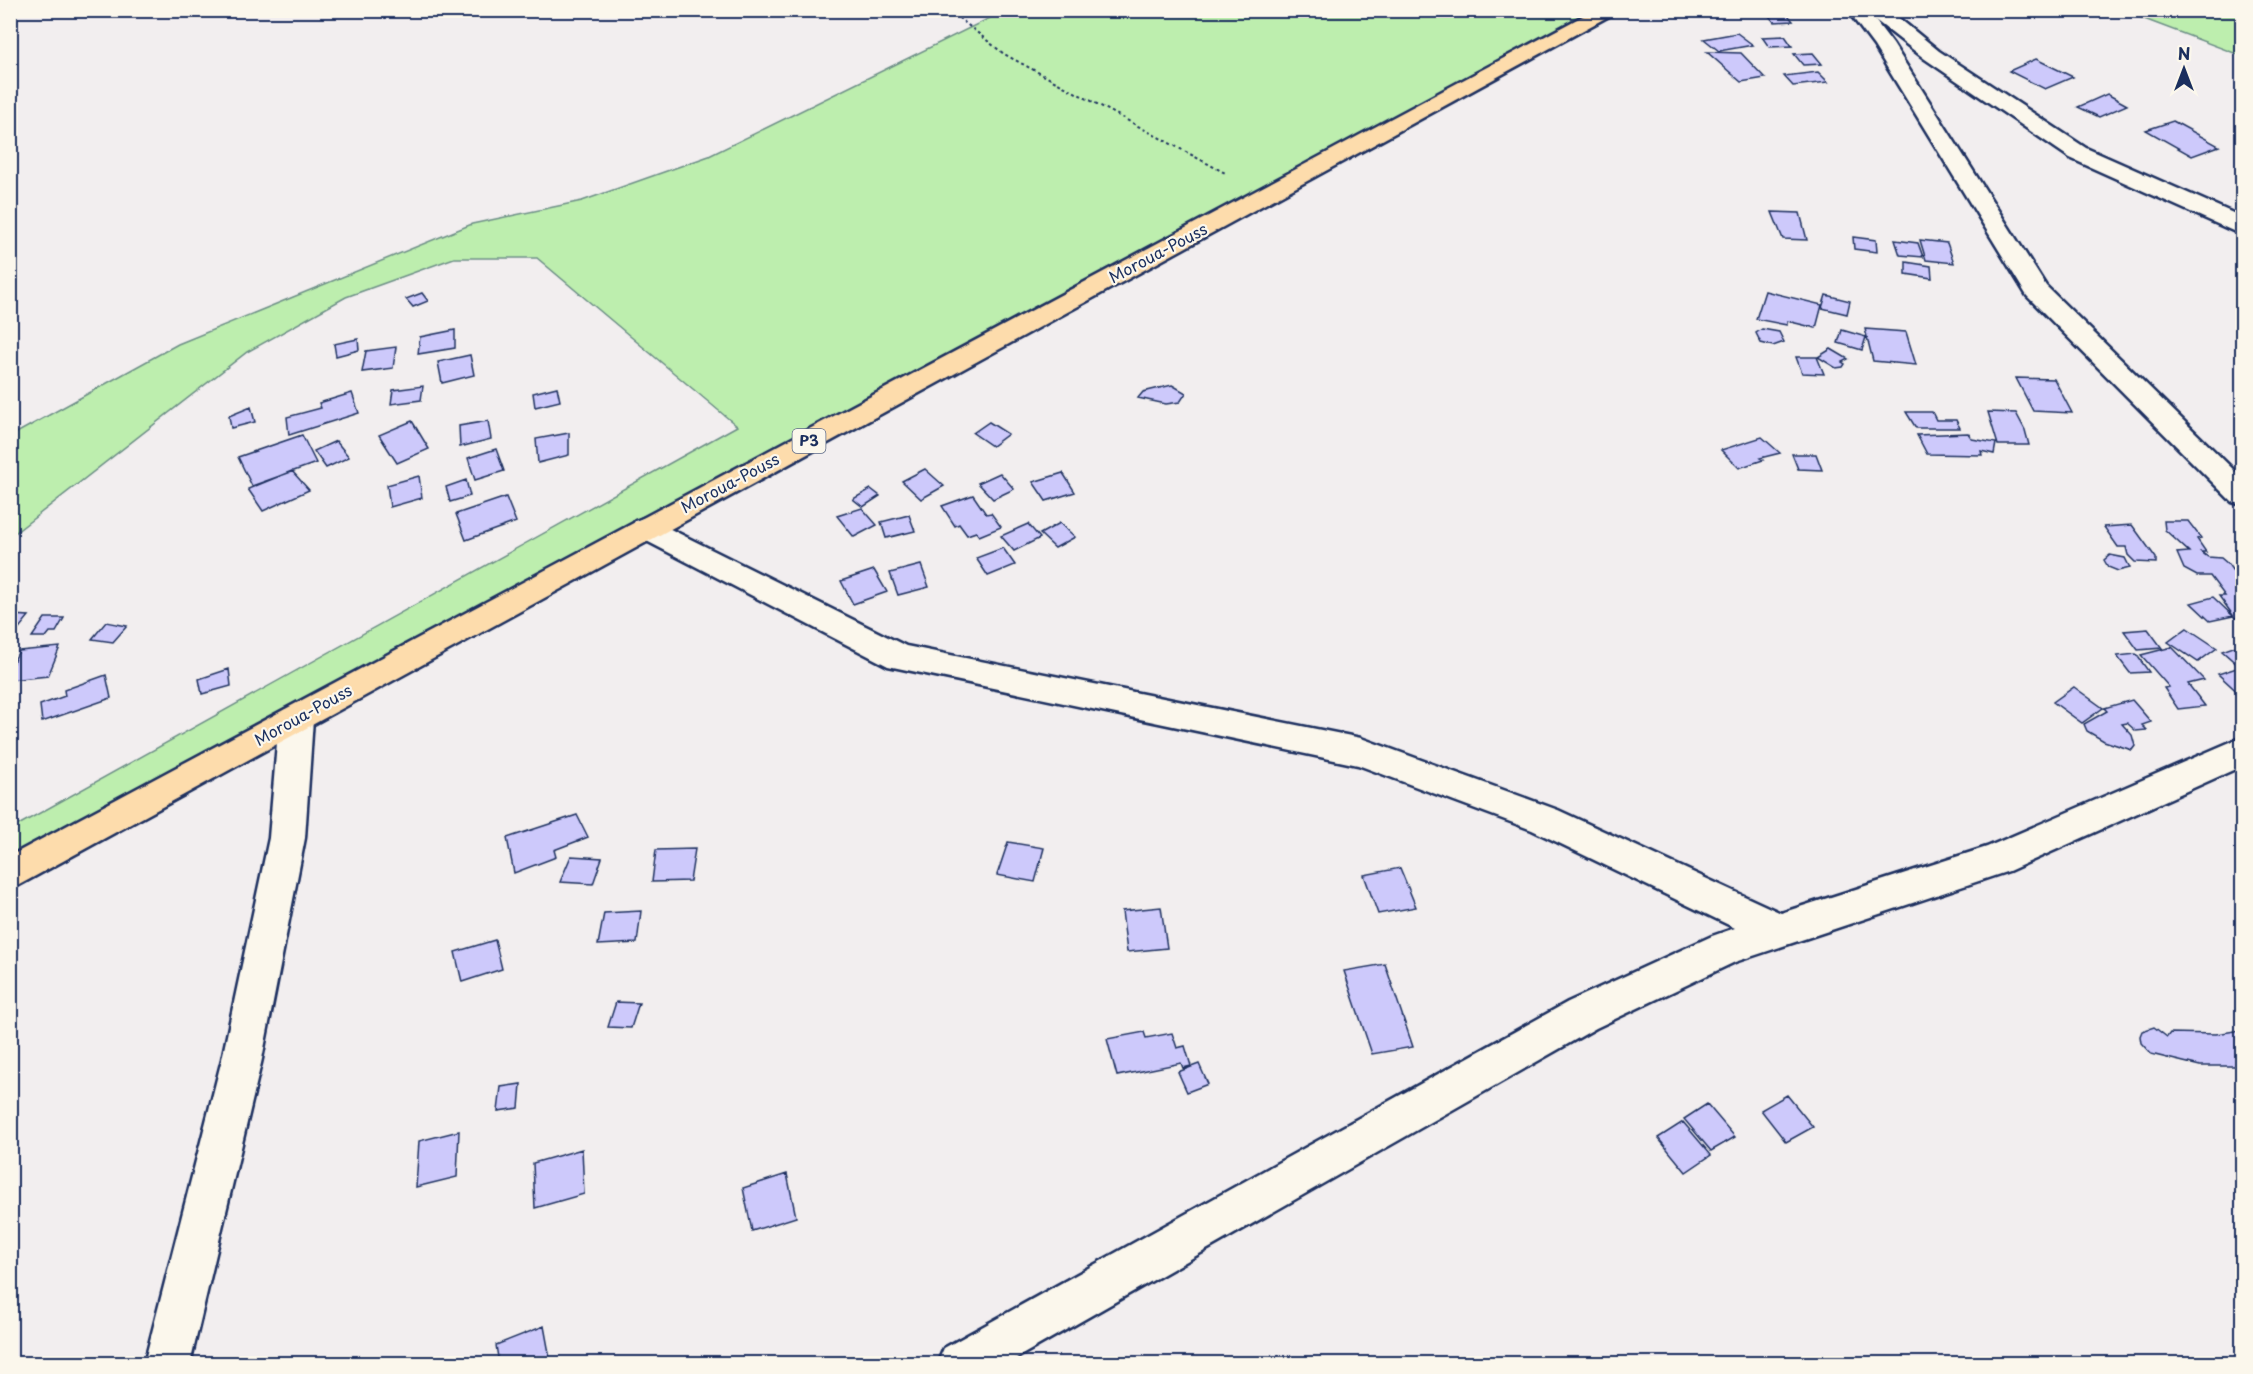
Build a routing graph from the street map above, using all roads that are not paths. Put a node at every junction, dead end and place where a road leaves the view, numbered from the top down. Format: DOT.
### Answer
graph roads {
  1 [pos="1610,10"];
  2 [pos="1857,10"];
  3 [pos="1876,10"];
  4 [pos="2242,226"];
  5 [pos="2242,495"];
  6 [pos="646,528"];
  7 [pos="296,719"];
  8 [pos="2242,752"];
  9 [pos="10,874"];
  10 [pos="1778,930"];
  11 [pos="167,1364"];
  12 [pos="960,1364"];
  1 -- 6 [label="main road, Moroua-Pouss / P3"];
  2 -- 5 [label="street"];
  3 -- 4 [label="street"];
  6 -- 7 [label="main road, Moroua-Pouss / P3"];
  6 -- 10 [label="street"];
  7 -- 9 [label="main road, Moroua-Pouss / P3"];
  7 -- 11 [label="street"];
  8 -- 10 [label="street"];
  10 -- 12 [label="street"];
}
